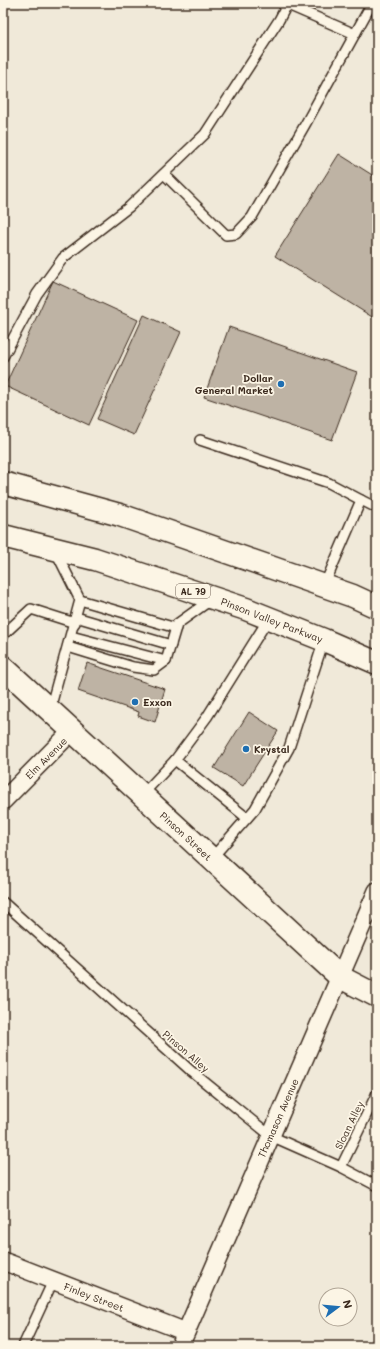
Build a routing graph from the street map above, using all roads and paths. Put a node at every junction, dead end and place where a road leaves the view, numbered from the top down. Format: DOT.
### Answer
graph roads {
  1 [pos="372,3"];
  2 [pos="288,4"];
  3 [pos="355,34"];
  4 [pos="164,174"];
  5 [pos="3,356"];
  6 [pos="200,440"];
  7 [pos="3,483"];
  8 [pos="361,500"];
  9 [pos="377,508"];
  10 [pos="3,536"];
  11 [pos="54,548"];
  12 [pos="324,586"];
  13 [pos="213,598"];
  14 [pos="80,600"];
  15 [pos="377,607"];
  16 [pos="269,618"];
  17 [pos="75,620"];
  18 [pos="176,628"];
  19 [pos="3,635"];
  20 [pos="71,636"];
  21 [pos="324,640"];
  22 [pos="171,645"];
  23 [pos="68,646"];
  24 [pos="166,661"];
  25 [pos="377,663"];
  26 [pos="3,666"];
  27 [pos="50,711"];
  28 [pos="72,731"];
  29 [pos="175,760"];
  30 [pos="142,796"];
  31 [pos="3,801"];
  32 [pos="247,818"];
  33 [pos="211,859"];
  34 [pos="377,891"];
  35 [pos="3,902"];
  36 [pos="340,977"];
  37 [pos="377,996"];
  38 [pos="377,1093"];
  39 [pos="271,1136"];
  40 [pos="342,1167"];
  41 [pos="377,1186"];
  42 [pos="3,1261"];
  43 [pos="52,1281"];
  44 [pos="183,1339"];
  45 [pos="24,1346"];
  1 -- 3 [label="lane"];
  2 -- 3 [label="lane"];
  2 -- 4 [label="lane"];
  3 -- 4 [label="lane"];
  4 -- 5 [label="lane"];
  6 -- 8 [label="lane"];
  7 -- 12 [label="main road"];
  8 -- 9 [label="lane"];
  8 -- 12 [label="lane"];
  10 -- 11 [label="main road, Pinson Valley Parkway / AL 79"];
  11 -- 13 [label="main road, Pinson Valley Parkway / AL 79"];
  11 -- 14 [label="lane"];
  12 -- 15 [label="main road"];
  13 -- 16 [label="main road, Pinson Valley Parkway / AL 79"];
  13 -- 18 [label="lane"];
  14 -- 17 [label="lane"];
  14 -- 18 [label="lane"];
  16 -- 21 [label="main road, Pinson Valley Parkway / AL 79"];
  16 -- 29 [label="lane"];
  17 -- 19 [label="lane"];
  17 -- 20 [label="lane"];
  17 -- 22 [label="lane"];
  18 -- 22 [label="lane"];
  20 -- 23 [label="lane"];
  20 -- 24 [label="lane"];
  21 -- 25 [label="main road, Pinson Valley Parkway / AL 79"];
  21 -- 32 [label="lane"];
  22 -- 24 [label="lane"];
  23 -- 24 [label="lane"];
  23 -- 27 [label="lane"];
  26 -- 27 [label="main road, Pinson Street"];
  27 -- 28 [label="main road, Pinson Street"];
  28 -- 30 [label="main road, Pinson Street"];
  28 -- 31 [label="street, Elm Avenue"];
  29 -- 30 [label="lane"];
  29 -- 32 [label="lane"];
  30 -- 33 [label="main road, Pinson Street"];
  32 -- 33 [label="lane"];
  33 -- 36 [label="main road, Pinson Street"];
  34 -- 36 [label="street, Thomason Avenue"];
  35 -- 39 [label="lane, Pinson Alley"];
  36 -- 37 [label="main road, Pinson Street"];
  36 -- 39 [label="street, Thomason Avenue"];
  38 -- 40 [label="lane, Sloan Alley"];
  39 -- 40 [label="lane, Pinson Alley"];
  39 -- 44 [label="street, Thomason Avenue"];
  40 -- 41 [label="lane, Pinson Alley"];
  42 -- 43 [label="street, Finley Street"];
  43 -- 44 [label="street, Finley Street"];
  43 -- 45 [label="lane"];
}
